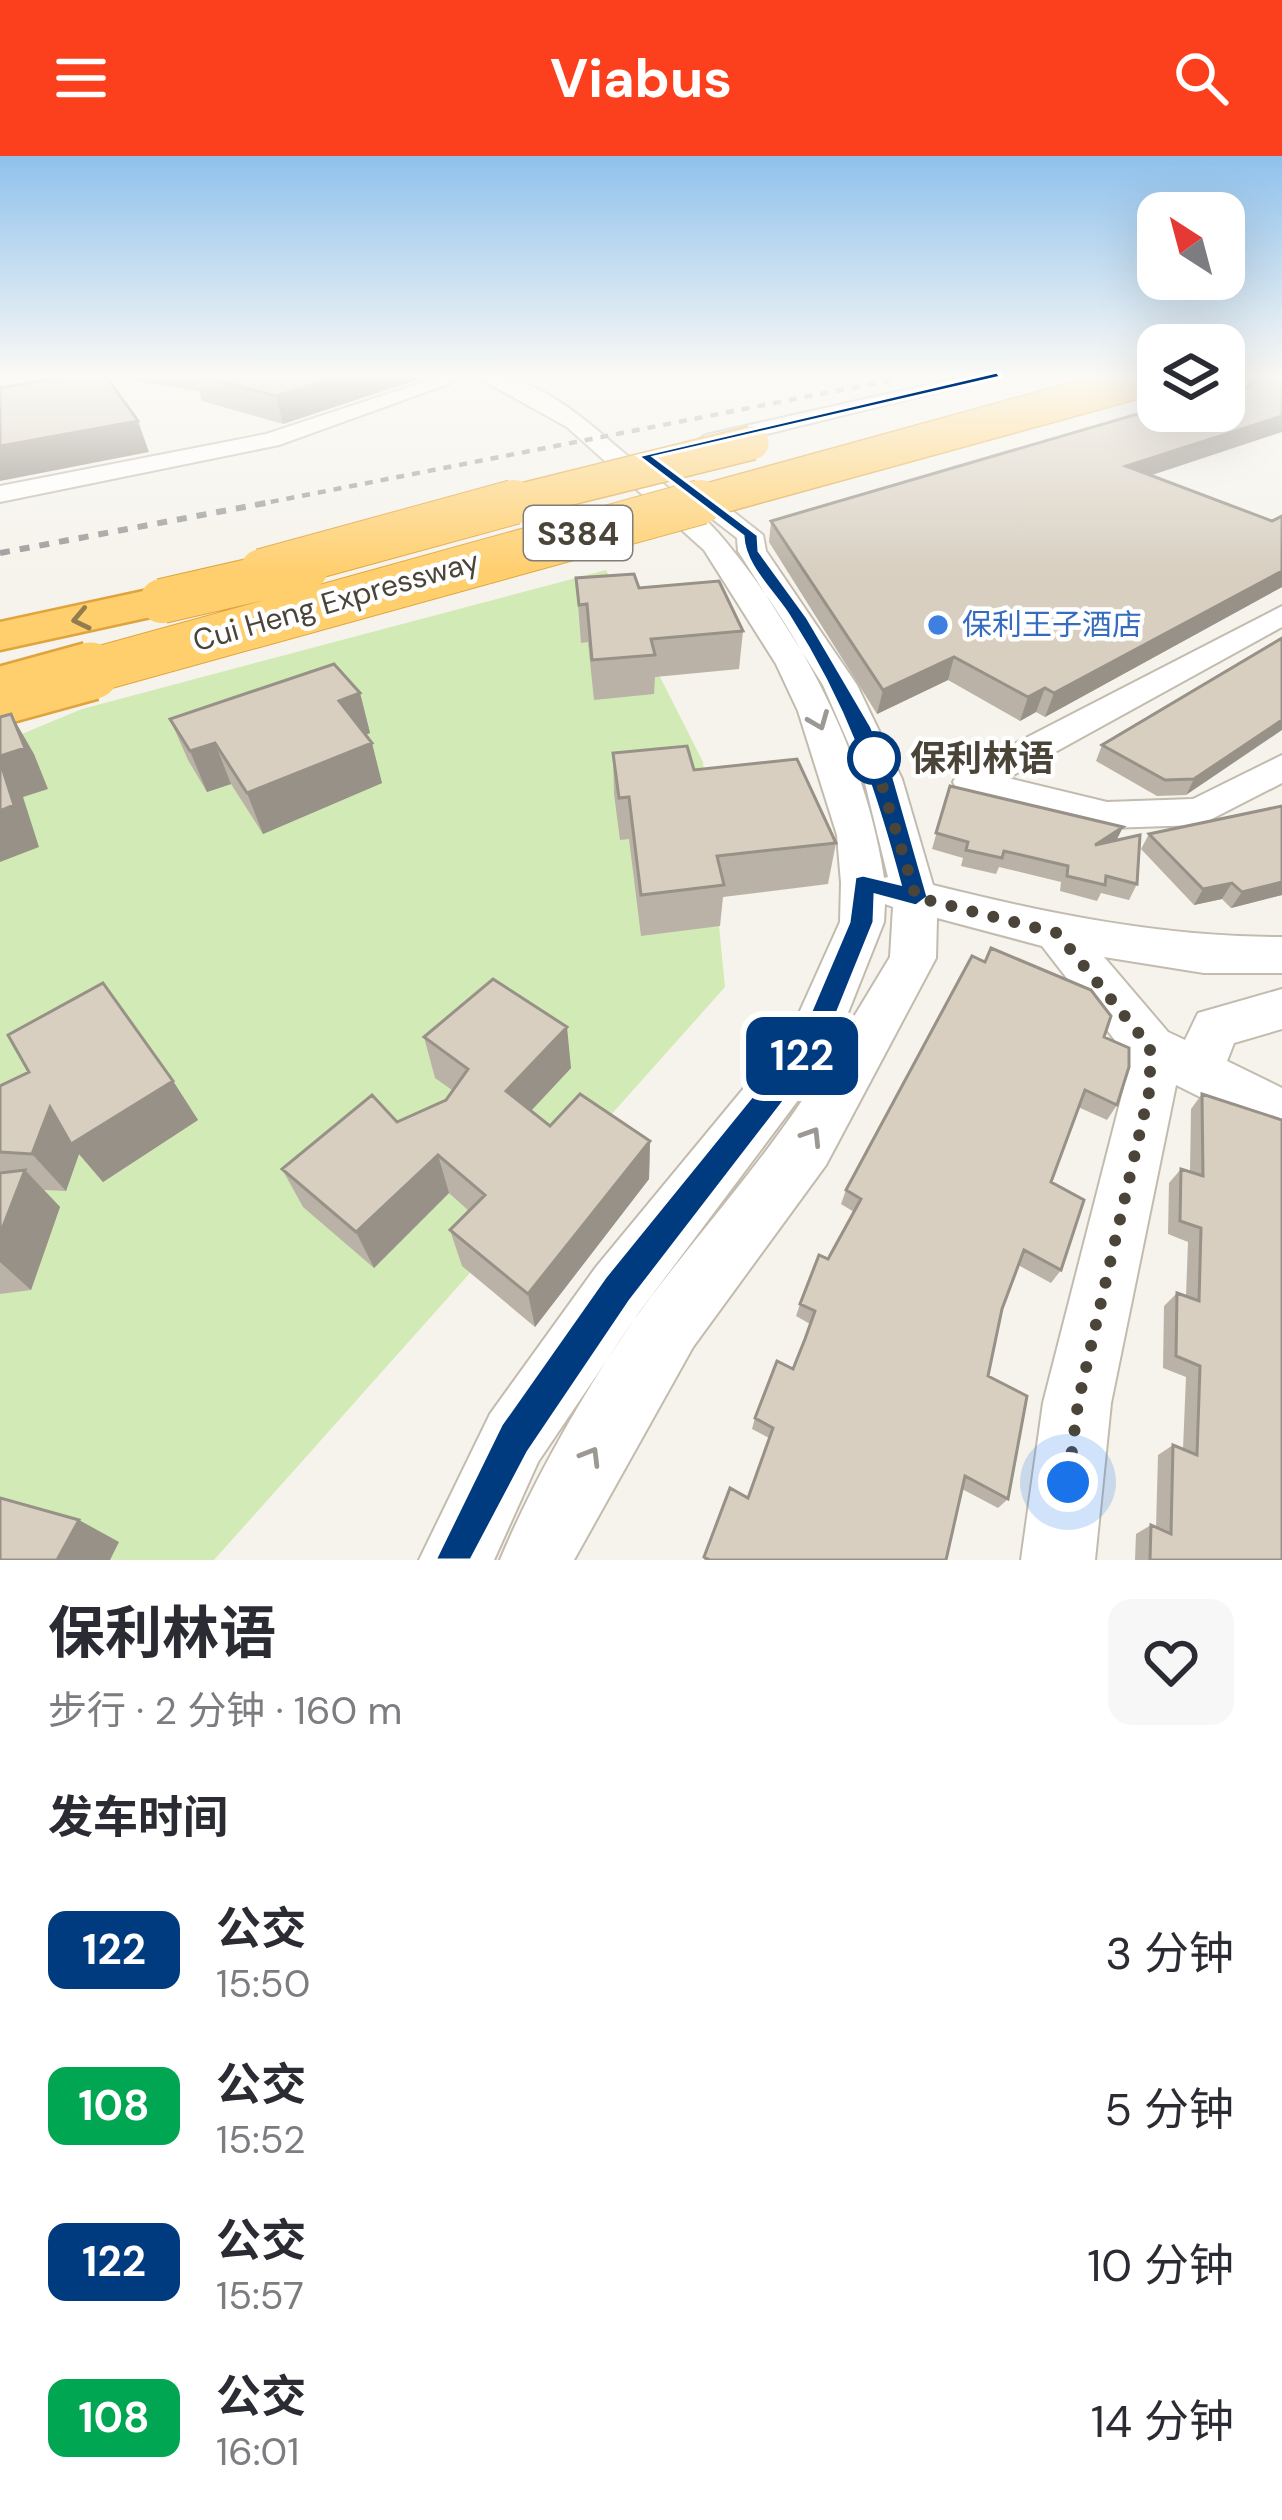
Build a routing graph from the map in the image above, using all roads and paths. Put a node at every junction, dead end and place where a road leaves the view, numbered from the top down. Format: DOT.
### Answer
graph roads {
  1 [pos="268,441"];
  2 [pos="605,441"];
  3 [pos="619,441"];
  4 [pos="710,441"];
  5 [pos="764,441"];
  6 [pos="836,441"];
  7 [pos="926,441"];
  8 [pos="1022,441"];
  9 [pos="633,458"];
  10 [pos="0,494"];
  11 [pos="746,536"];
  12 [pos="161,601"];
  13 [pos="1282,615"];
  14 [pos="0,636"];
  15 [pos="0,698"];
  16 [pos="1282,767"];
  17 [pos="863,883"];
  18 [pos="916,897"];
  19 [pos="1057,933"];
  20 [pos="1282,956"];
  21 [pos="1282,1009"];
  22 [pos="1173,1059"];
  23 [pos="1282,1114"];
  24 [pos="456,1560"];
  25 [pos="537,1560"];
  26 [pos="1058,1560"];
  1 -- 10 [label="street"];
  2 -- 9 [label="street"];
  3 -- 9 [label="street"];
  4 -- 9 [label="street"];
  5 -- 12 [label="highway, bridge"];
  6 -- 12 [label="highway, Cui Heng Expressway / S384, bridge"];
  7 -- 15 [label="highway, Cui Heng Expressway / S384, bridge"];
  8 -- 15 [label="highway, bridge"];
  9 -- 11 [label="street"];
  11 -- 17 [label="street, one-way"];
  11 -- 18 [label="street"];
  12 -- 14 [label="highway, Cui Heng Expressway / S384, one-way"];
  13 -- 16 [label="street"];
  17 -- 18 [label="street"];
  17 -- 24 [label="street"];
  18 -- 19 [label="street"];
  25 -- 18 [label="street, one-way"];
  19 -- 20 [label="street"];
  19 -- 22 [label="street"];
  21 -- 22 [label="street"];
  22 -- 23 [label="street"];
  22 -- 26 [label="street"];
}
